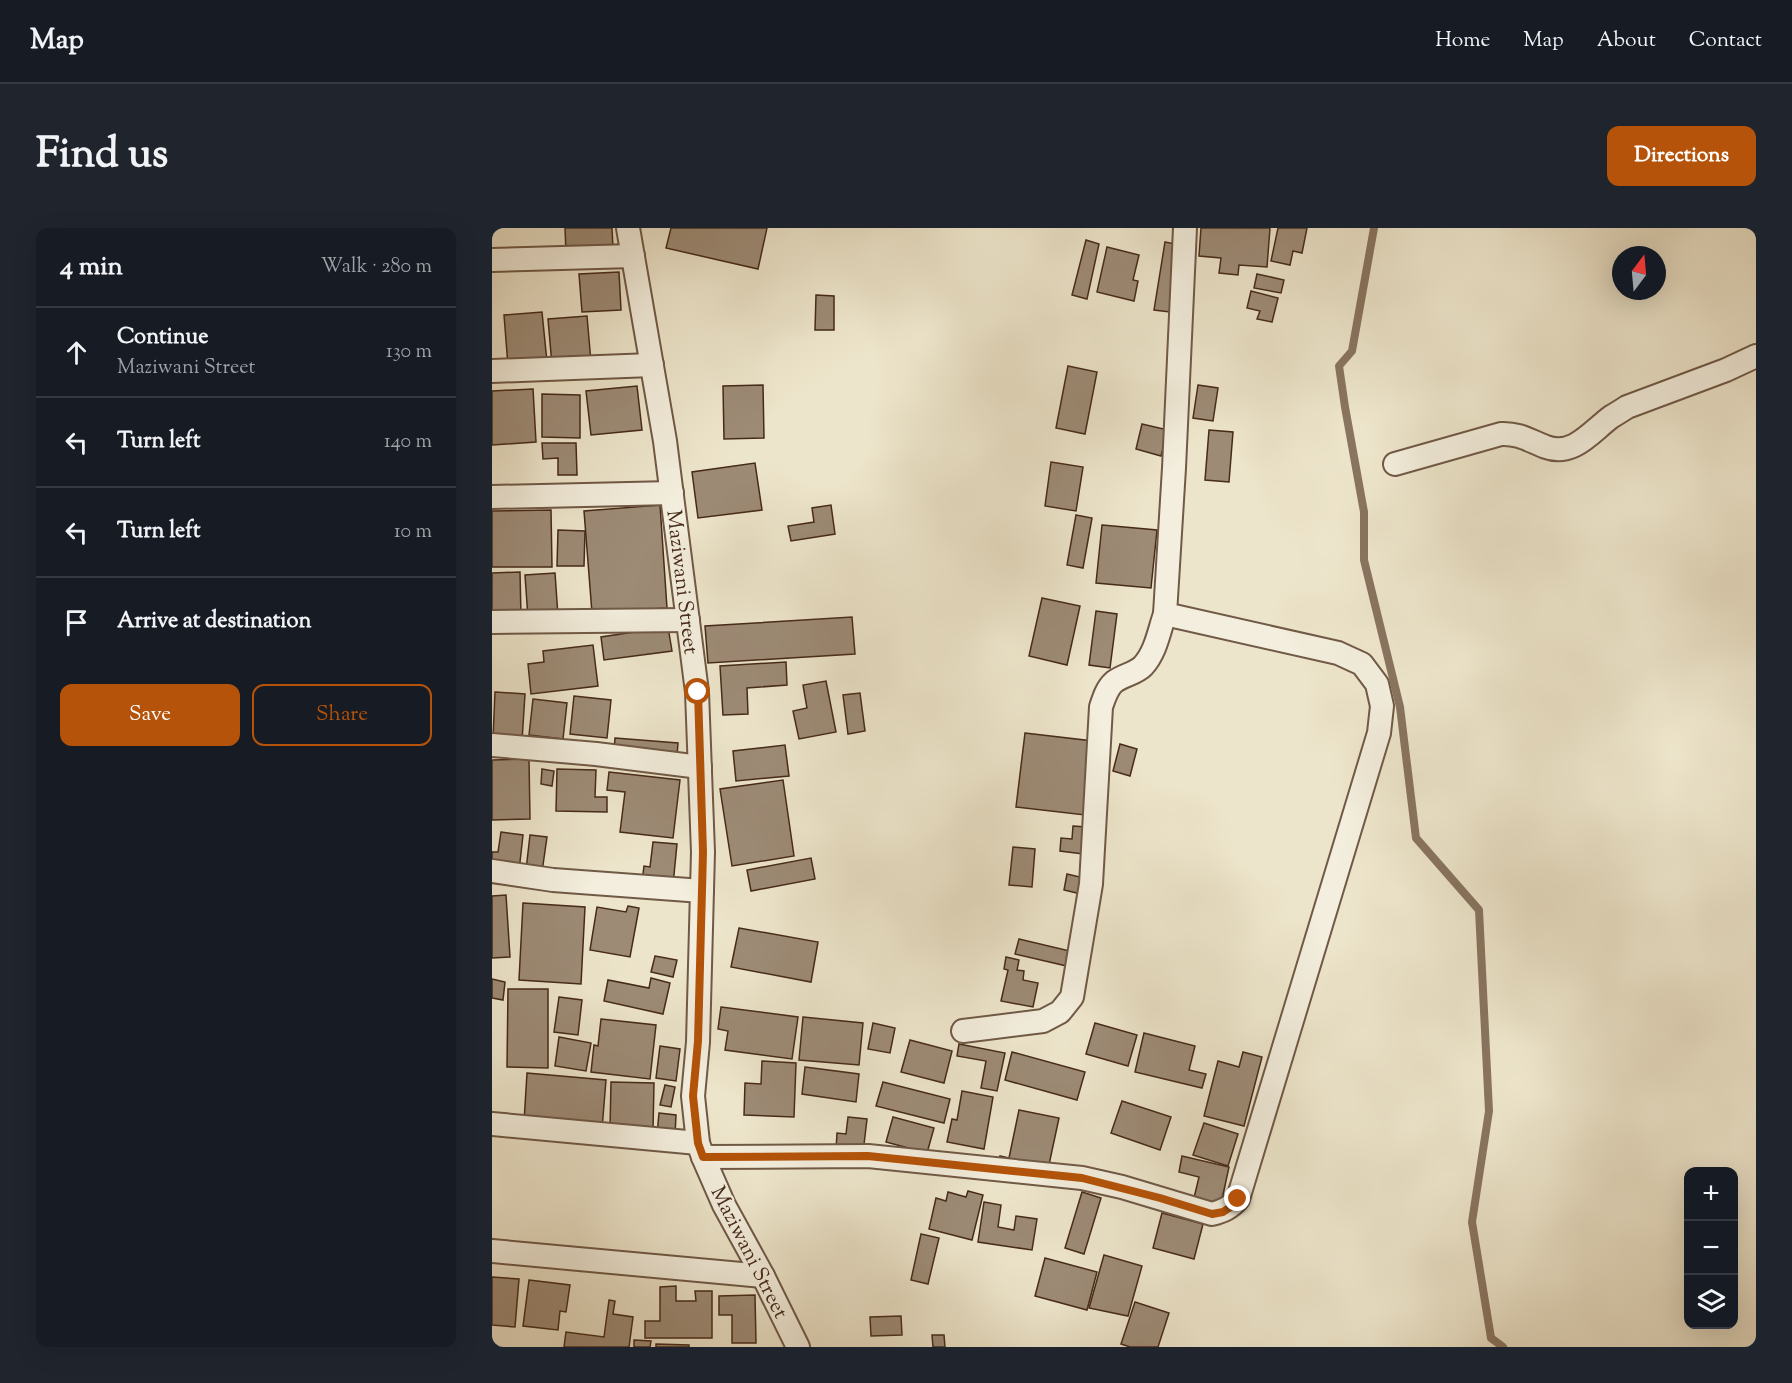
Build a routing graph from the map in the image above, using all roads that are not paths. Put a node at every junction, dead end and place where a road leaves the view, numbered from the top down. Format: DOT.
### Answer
graph roads {
  1 [pos="628,228"];
  2 [pos="1185,228"];
  3 [pos="633,256"];
  4 [pos="492,260"];
  5 [pos="1756,356"];
  6 [pos="652,365"];
  7 [pos="492,371"];
  8 [pos="1395,464"];
  9 [pos="672,493"];
  10 [pos="492,497"];
  11 [pos="1165,614"];
  12 [pos="688,620"];
  13 [pos="492,622"];
  14 [pos="492,745"];
  15 [pos="700,766"];
  16 [pos="492,871"];
  17 [pos="702,891"];
  18 [pos="963,1030"];
  19 [pos="492,1124"];
  20 [pos="700,1150"];
  21 [pos="492,1251"];
  22 [pos="763,1276"];
  23 [pos="798,1347"];
  1 -- 3 [label="street, Maziwani Street"];
  2 -- 11 [label="street"];
  3 -- 4 [label="street"];
  3 -- 6 [label="street, Maziwani Street"];
  5 -- 8 [label="street"];
  6 -- 7 [label="street"];
  6 -- 9 [label="street, Maziwani Street"];
  9 -- 10 [label="street"];
  9 -- 12 [label="street, Maziwani Street"];
  11 -- 18 [label="street"];
  11 -- 20 [label="street"];
  12 -- 13 [label="street"];
  12 -- 15 [label="street, Maziwani Street"];
  14 -- 15 [label="street"];
  15 -- 17 [label="street, Maziwani Street"];
  16 -- 17 [label="street"];
  17 -- 20 [label="street, Maziwani Street"];
  19 -- 20 [label="street"];
  20 -- 22 [label="street, Maziwani Street"];
  21 -- 22 [label="street"];
  22 -- 23 [label="street, Maziwani Street"];
}
